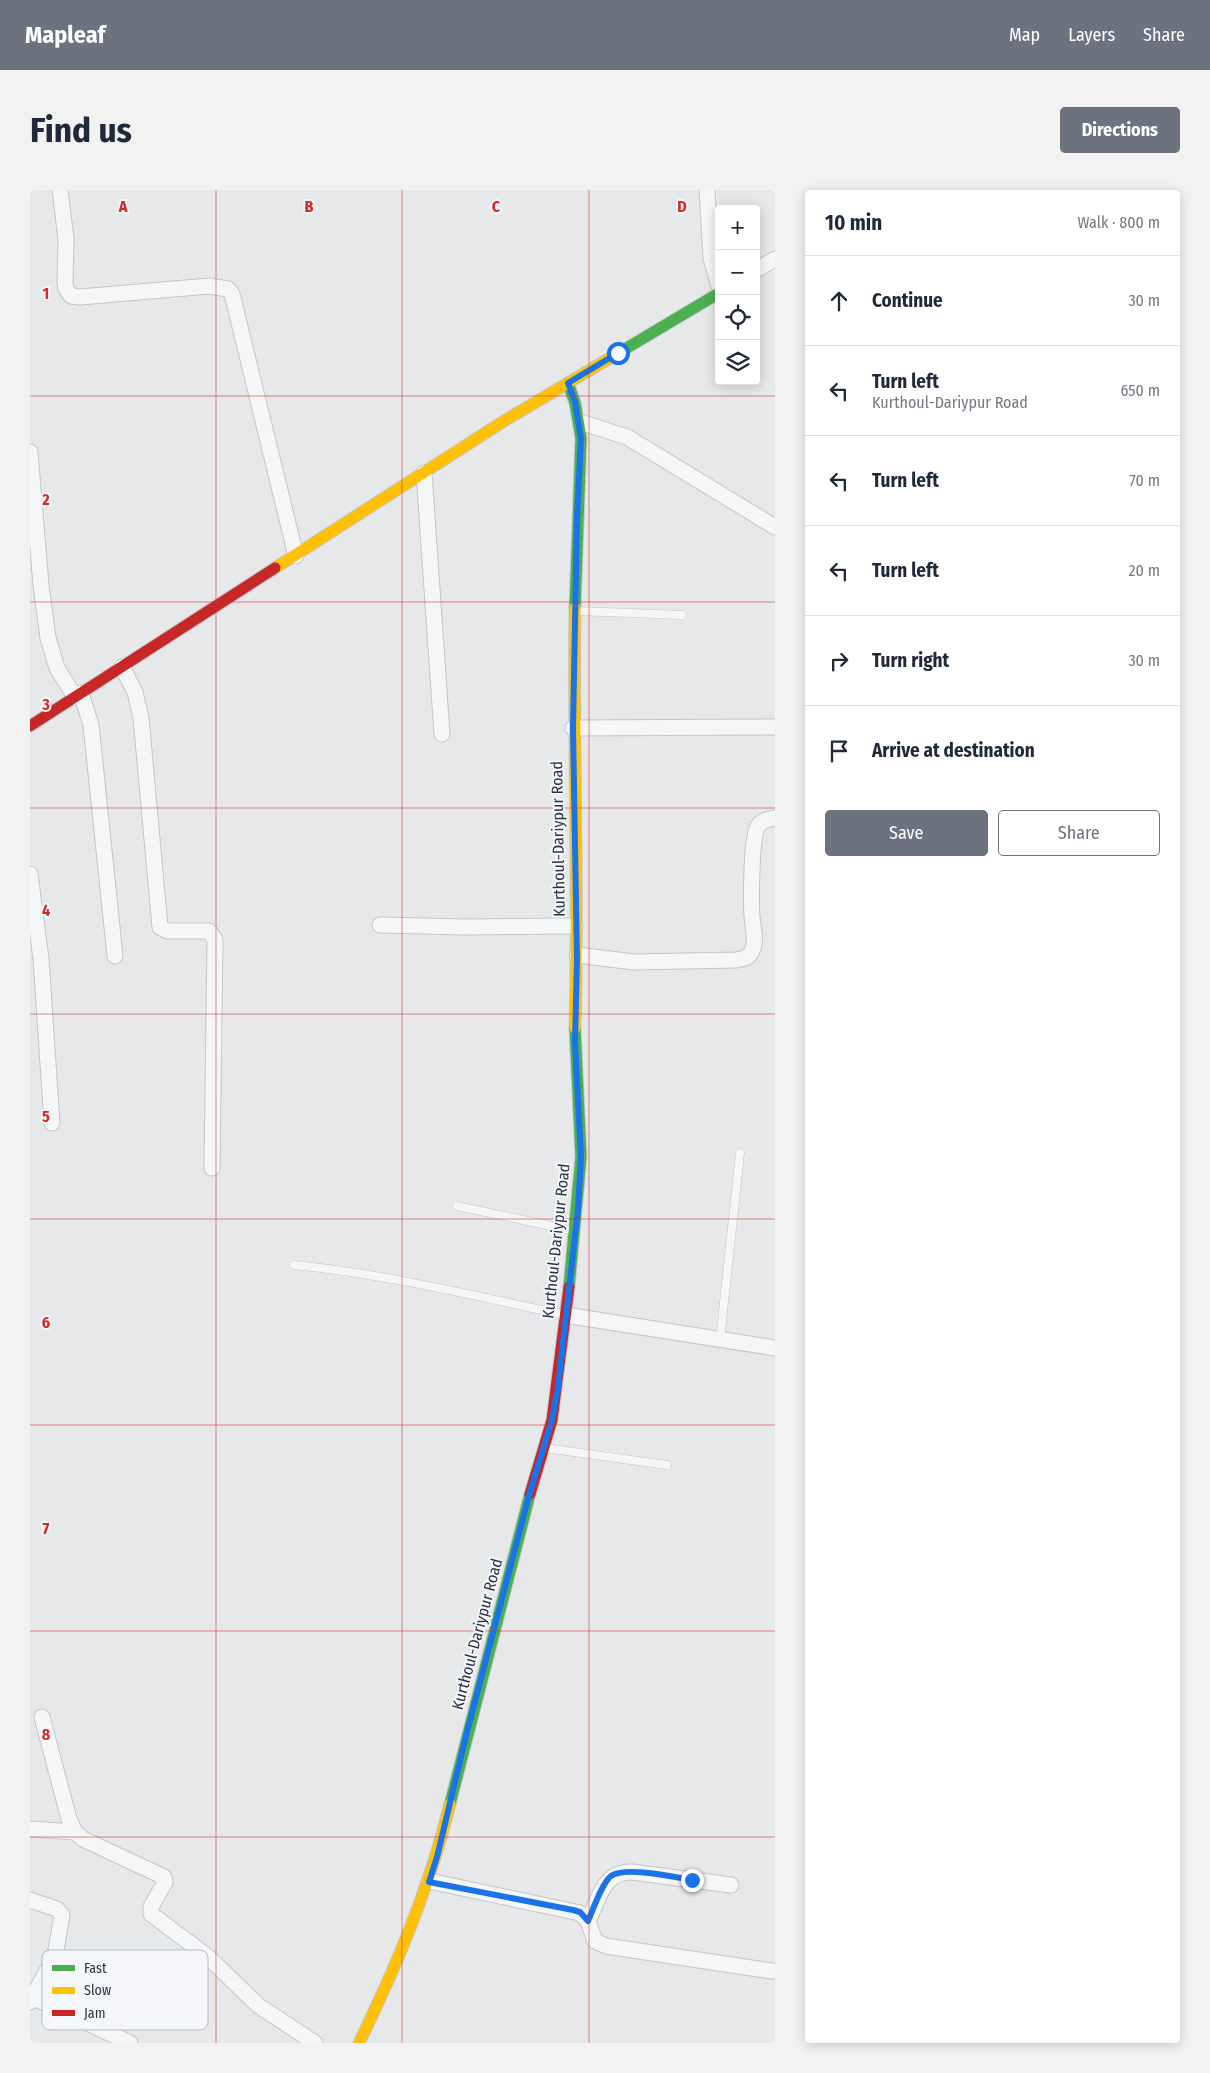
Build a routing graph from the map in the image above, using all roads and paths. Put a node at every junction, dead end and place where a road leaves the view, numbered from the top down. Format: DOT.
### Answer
graph roads {
  1 [pos="60,190"];
  2 [pos="707,190"];
  3 [pos="775,259"];
  4 [pos="760,268"];
  5 [pos="715,272"];
  6 [pos="716,295"];
  7 [pos="568,383"];
  8 [pos="580,422"];
  9 [pos="30,452"];
  10 [pos="424,473"];
  11 [pos="775,527"];
  12 [pos="296,556"];
  13 [pos="575,611"];
  14 [pos="682,615"];
  15 [pos="122,667"];
  16 [pos="78,695"];
  17 [pos="30,726"];
  18 [pos="775,727"];
  19 [pos="573,728"];
  20 [pos="442,734"];
  21 [pos="775,818"];
  22 [pos="30,874"];
  23 [pos="380,924"];
  24 [pos="576,926"];
  25 [pos="577,955"];
  26 [pos="115,956"];
  27 [pos="52,1123"];
  28 [pos="740,1153"];
  29 [pos="212,1168"];
  30 [pos="457,1206"];
  31 [pos="575,1231"];
  32 [pos="294,1264"];
  33 [pos="565,1315"];
  34 [pos="720,1340"];
  35 [pos="775,1348"];
  36 [pos="543,1448"];
  37 [pos="667,1466"];
  38 [pos="42,1717"];
  39 [pos="30,1829"];
  40 [pos="75,1832"];
  41 [pos="429,1882"];
  42 [pos="731,1885"];
  43 [pos="30,1900"];
  44 [pos="588,1921"];
  45 [pos="56,1950"];
  46 [pos="199,1950"];
  47 [pos="208,1957"];
  48 [pos="772,1971"];
  49 [pos="42,1979"];
  50 [pos="31,1998"];
  51 [pos="101,2030"];
  52 [pos="130,2043"];
  53 [pos="315,2043"];
  54 [pos="359,2043"];
  1 -- 12 [label="street"];
  2 -- 5 [label="street"];
  3 -- 4 [label="street"];
  6 -- 7 [label="street"];
  7 -- 8 [label="street, Kurthoul-Dariypur Road"];
  7 -- 10 [label="street"];
  8 -- 11 [label="street"];
  8 -- 13 [label="street, Kurthoul-Dariypur Road"];
  9 -- 16 [label="street"];
  10 -- 12 [label="street"];
  10 -- 20 [label="street"];
  12 -- 15 [label="street"];
  13 -- 14 [label="lane"];
  13 -- 19 [label="street, Kurthoul-Dariypur Road"];
  15 -- 16 [label="street"];
  15 -- 29 [label="street"];
  16 -- 17 [label="street"];
  16 -- 26 [label="street"];
  18 -- 19 [label="street"];
  19 -- 24 [label="street, Kurthoul-Dariypur Road"];
  21 -- 25 [label="street"];
  22 -- 27 [label="street"];
  23 -- 24 [label="street"];
  24 -- 25 [label="street, Kurthoul-Dariypur Road"];
  25 -- 31 [label="street, Kurthoul-Dariypur Road"];
  28 -- 34 [label="lane"];
  30 -- 31 [label="lane"];
  31 -- 33 [label="street, Kurthoul-Dariypur Road"];
  32 -- 33 [label="lane"];
  33 -- 34 [label="street"];
  33 -- 36 [label="street, Kurthoul-Dariypur Road"];
  34 -- 35 [label="street"];
  36 -- 37 [label="lane"];
  36 -- 41 [label="street, Kurthoul-Dariypur Road"];
  38 -- 40 [label="street"];
  39 -- 40 [label="street"];
  40 -- 46 [label="street"];
  41 -- 44 [label="street"];
  41 -- 54 [label="street, Kurthoul-Dariypur Road"];
  42 -- 44 [label="street"];
  43 -- 45 [label="street"];
  44 -- 48 [label="street"];
  47 -- 53 [label="street"];
  49 -- 50 [label="street"];
  51 -- 52 [label="street"];
}
